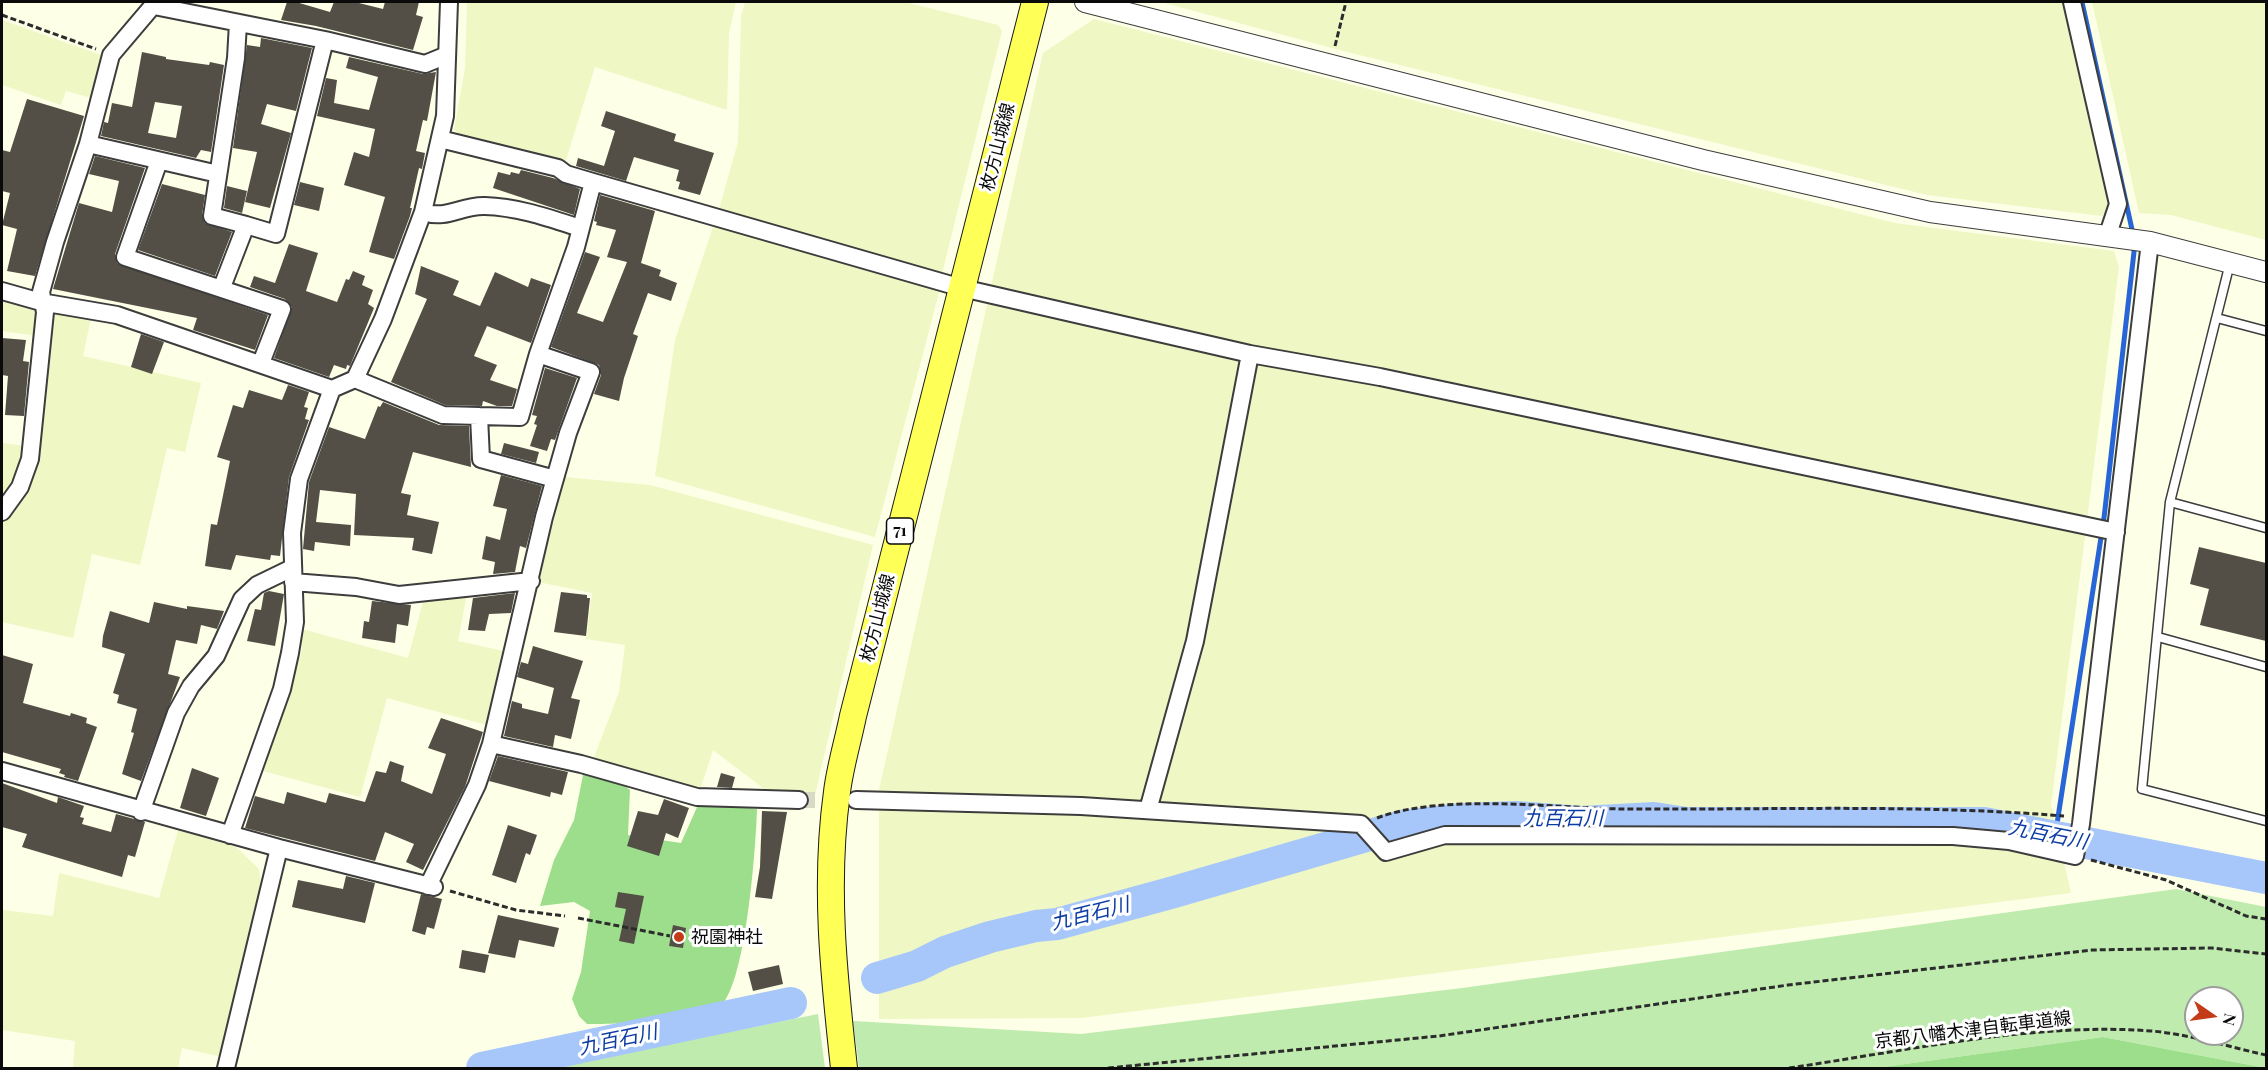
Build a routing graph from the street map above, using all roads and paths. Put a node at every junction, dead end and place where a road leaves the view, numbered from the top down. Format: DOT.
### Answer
graph roads {
  1 [pos="449,2"];
  2 [pos="1035,2"];
  3 [pos="1085,2"];
  4 [pos="1346,2"];
  5 [pos="2072,2"];
  6 [pos="155,4"];
  7 [pos="2,15"];
  8 [pos="238,23"];
  9 [pos="325,40"];
  10 [pos="111,55"];
  11 [pos="447,55"];
  12 [pos="1331,63"];
  13 [pos="440,139"];
  14 [pos="88,144"];
  15 [pos="159,160"];
  16 [pos="218,174"];
  17 [pos="593,182"];
  18 [pos="423,212"];
  19 [pos="246,225"];
  20 [pos="580,228"];
  21 [pos="2107,237"];
  22 [pos="2150,242"];
  23 [pos="2230,263"];
  24 [pos="2266,272"];
  25 [pos="222,287"];
  26 [pos="962,288"];
  27 [pos="2,291"];
  28 [pos="41,302"];
  29 [pos="2217,318"];
  30 [pos="2266,331"];
  31 [pos="538,354"];
  32 [pos="1250,354"];
  33 [pos="261,363"];
  34 [pos="355,379"];
  35 [pos="332,389"];
  36 [pos="479,416"];
  37 [pos="555,479"];
  38 [pos="2170,502"];
  39 [pos="2,512"];
  40 [pos="2266,528"];
  41 [pos="2115,532"];
  42 [pos="293,575"];
  43 [pos="531,581"];
  44 [pos="2158,637"];
  45 [pos="2266,667"];
  46 [pos="491,744"];
  47 [pos="2,771"];
  48 [pos="799,800"];
  49 [pos="856,800"];
  50 [pos="1148,810"];
  51 [pos="141,812"];
  52 [pos="2062,816"];
  53 [pos="2266,821"];
  54 [pos="1361,824"];
  55 [pos="230,835"];
  56 [pos="279,849"];
  57 [pos="2075,856"];
  58 [pos="431,886"];
  59 [pos="565,916"];
  60 [pos="578,918"];
  61 [pos="2266,919"];
  62 [pos="670,936"];
  63 [pos="2266,954"];
  64 [pos="2266,1055"];
  65 [pos="226,1068"];
  66 [pos="844,1068"];
  67 [pos="1108,1068"];
  68 [pos="1789,1068"];
  1 -- 11 [label="street"];
  2 -- 26 [label="main road, 枚方山城線 / 71"];
  3 -- 12 [label="street"];
  4 -- 12 [label="path"];
  5 -- 21 [label="street"];
  6 -- 8 [label="street"];
  6 -- 10 [label="street"];
  7 -- 10 [label="path"];
  8 -- 9 [label="street"];
  8 -- 16 [label="street"];
  9 -- 11 [label="street"];
  9 -- 19 [label="street"];
  10 -- 14 [label="street"];
  11 -- 13 [label="street"];
  12 -- 21 [label="street"];
  13 -- 17 [label="street"];
  13 -- 18 [label="street"];
  14 -- 15 [label="street"];
  14 -- 28 [label="street"];
  15 -- 16 [label="street"];
  15 -- 25 [label="street"];
  16 -- 19 [label="street"];
  17 -- 20 [label="street"];
  17 -- 26 [label="street"];
  18 -- 20 [label="street"];
  18 -- 34 [label="street"];
  19 -- 25 [label="street"];
  20 -- 31 [label="street"];
  21 -- 22 [label="street"];
  22 -- 23 [label="street"];
  22 -- 41 [label="street"];
  23 -- 24 [label="street"];
  23 -- 29 [label="lane"];
  25 -- 33 [label="street"];
  26 -- 32 [label="street"];
  26 -- 66 [label="main road, 枚方山城線 / 71"];
  27 -- 28 [label="street"];
  28 -- 33 [label="street"];
  28 -- 39 [label="street"];
  29 -- 30 [label="lane"];
  29 -- 38 [label="lane"];
  31 -- 36 [label="street"];
  31 -- 37 [label="street"];
  32 -- 41 [label="street"];
  32 -- 50 [label="street"];
  33 -- 35 [label="street"];
  34 -- 35 [label="street"];
  34 -- 36 [label="street"];
  35 -- 42 [label="street"];
  36 -- 37 [label="street"];
  37 -- 43 [label="street"];
  38 -- 40 [label="lane"];
  38 -- 44 [label="lane"];
  41 -- 57 [label="street"];
  42 -- 43 [label="street"];
  42 -- 51 [label="street"];
  42 -- 55 [label="street"];
  43 -- 46 [label="street"];
  44 -- 45 [label="lane"];
  44 -- 53 [label="lane"];
  46 -- 48 [label="street"];
  46 -- 58 [label="street"];
  47 -- 51 [label="street"];
  49 -- 50 [label="street"];
  50 -- 54 [label="street"];
  51 -- 55 [label="street"];
  52 -- 54 [label="path"];
  54 -- 57 [label="street"];
  55 -- 56 [label="street"];
  56 -- 58 [label="street"];
  56 -- 65 [label="street"];
  57 -- 61 [label="path"];
  58 -- 59 [label="path"];
  60 -- 62 [label="path"];
  63 -- 67 [label="path"];
  64 -- 68 [label="path, 京都八幡木津自転車道線"];
}
